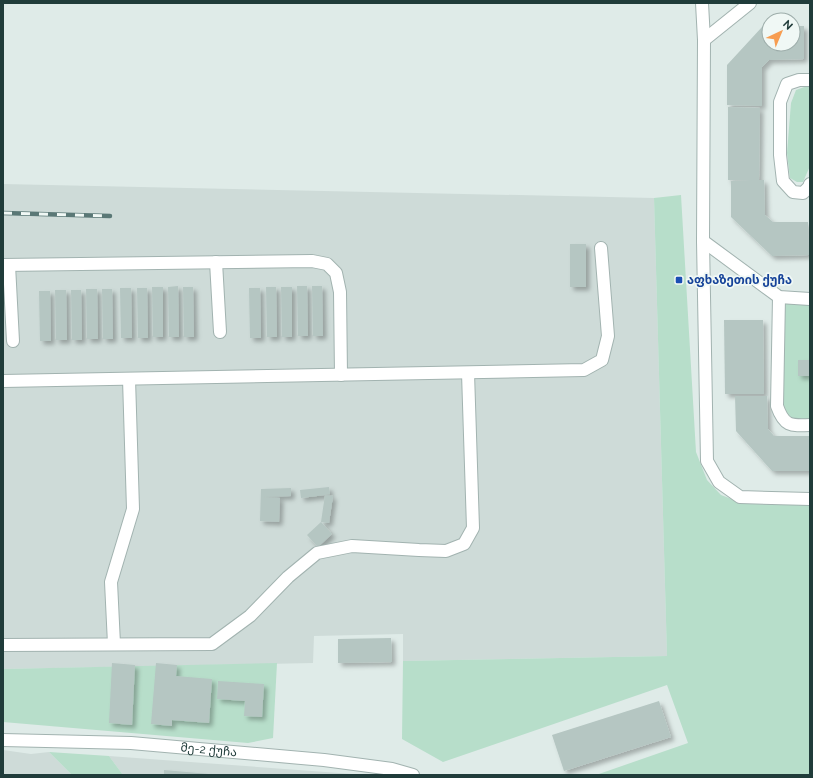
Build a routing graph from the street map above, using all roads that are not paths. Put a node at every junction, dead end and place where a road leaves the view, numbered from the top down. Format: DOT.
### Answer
graph roads {
  1 [pos="702,3"];
  2 [pos="750,3"];
  3 [pos="704,40"];
  4 [pos="810,80"];
  5 [pos="810,184"];
  6 [pos="703,241"];
  7 [pos="601,248"];
  8 [pos="216,262"];
  9 [pos="6,265"];
  10 [pos="779,297"];
  11 [pos="810,299"];
  12 [pos="220,332"];
  13 [pos="13,341"];
  14 [pos="468,373"];
  15 [pos="341,376"];
  16 [pos="129,379"];
  17 [pos="3,381"];
  18 [pos="810,426"];
  19 [pos="810,499"];
  20 [pos="114,644"];
  21 [pos="3,645"];
  22 [pos="3,740"];
  23 [pos="413,775"];
  1 -- 3 [label="street"];
  2 -- 3 [label="street"];
  3 -- 6 [label="street"];
  4 -- 5 [label="street"];
  6 -- 10 [label="street"];
  6 -- 19 [label="street"];
  7 -- 14 [label="street"];
  8 -- 9 [label="street"];
  8 -- 12 [label="street"];
  8 -- 15 [label="street"];
  9 -- 13 [label="street"];
  10 -- 11 [label="street"];
  10 -- 18 [label="street"];
  14 -- 15 [label="street"];
  14 -- 20 [label="street"];
  15 -- 16 [label="street"];
  16 -- 17 [label="street"];
  16 -- 20 [label="street"];
  20 -- 21 [label="street"];
  22 -- 23 [label="street, მე-2 ქუჩა"];
}
